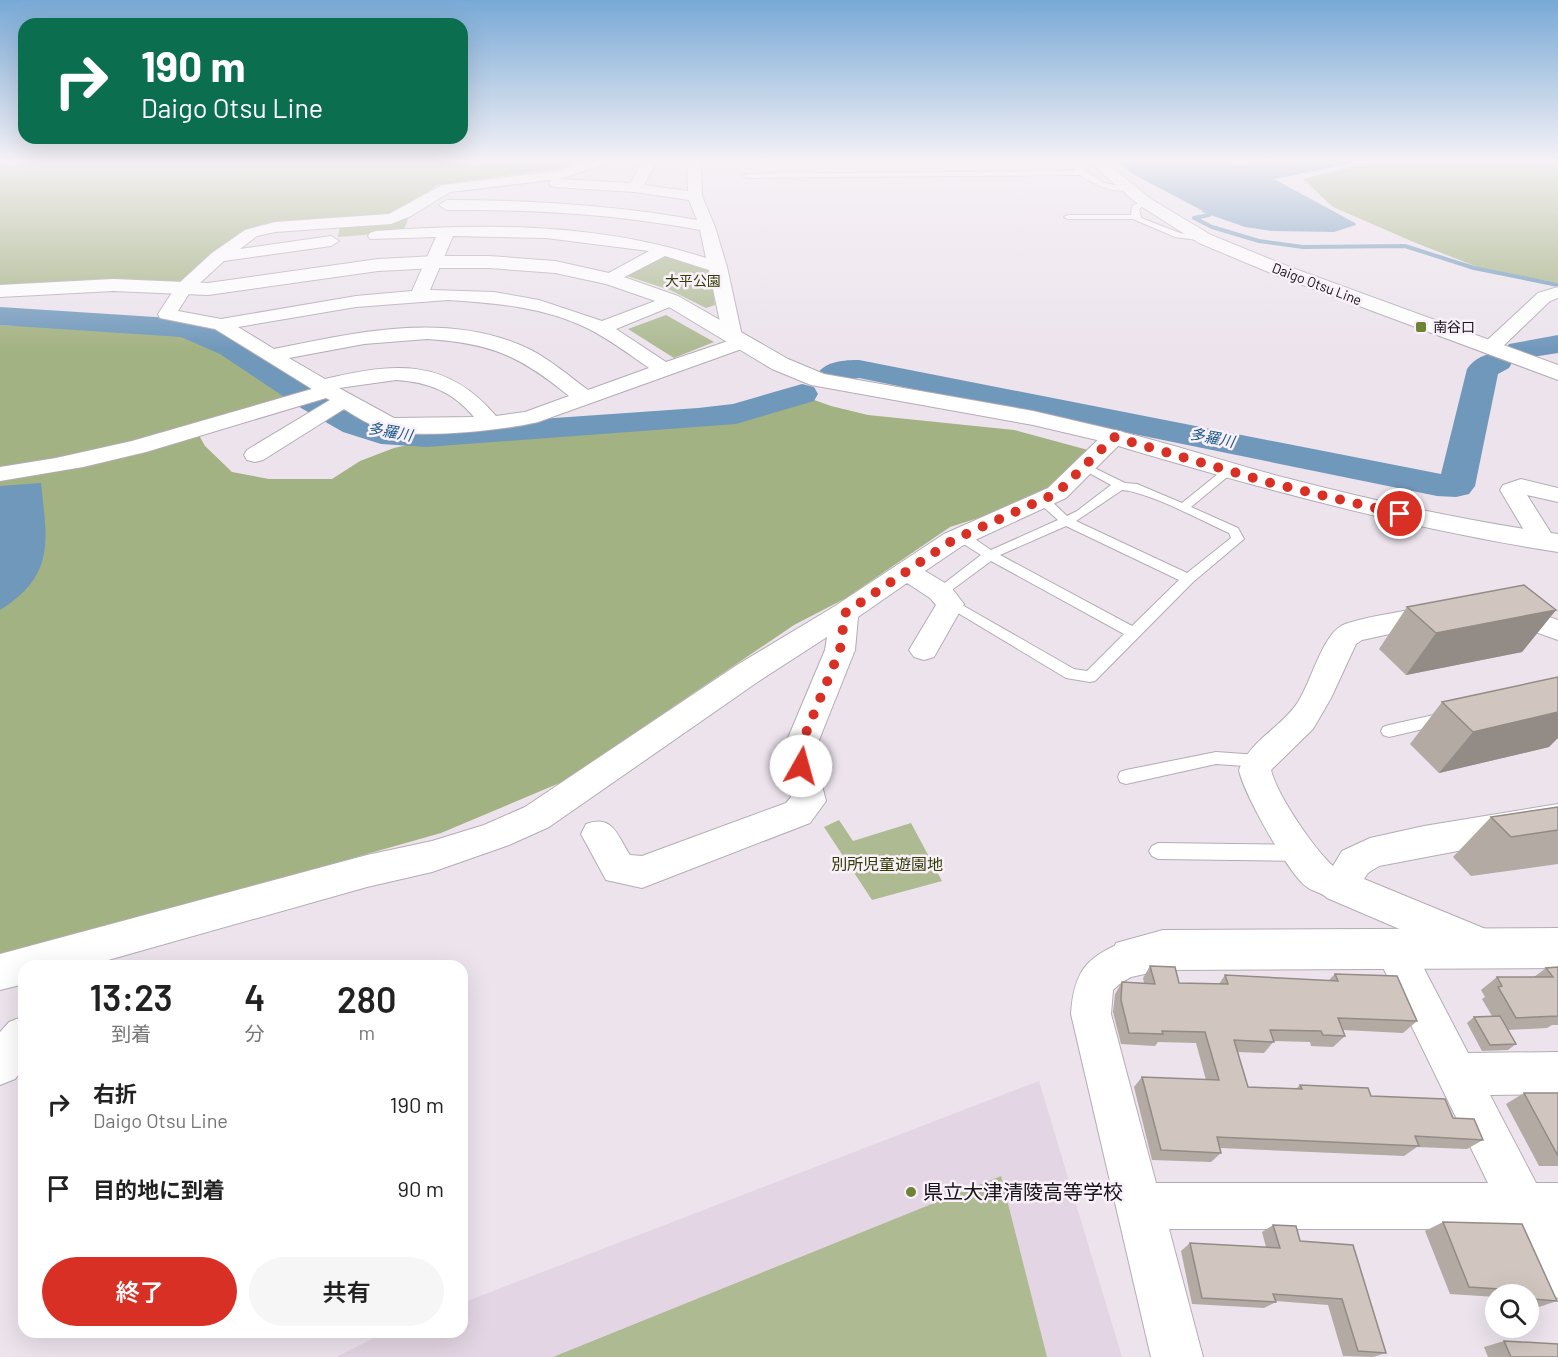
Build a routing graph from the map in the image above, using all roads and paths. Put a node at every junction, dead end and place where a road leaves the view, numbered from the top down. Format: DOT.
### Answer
graph roads {
  1 [pos="344,223"];
  2 [pos="512,223"];
  3 [pos="687,223"];
  4 [pos="706,223"];
  5 [pos="1171,223"];
  6 [pos="707,227"];
  7 [pos="447,231"];
  8 [pos="507,231"];
  9 [pos="663,250"];
  10 [pos="218,257"];
  11 [pos="436,261"];
  12 [pos="718,267"];
  13 [pos="611,279"];
  14 [pos="183,289"];
  15 [pos="0,291"];
  16 [pos="1558,292"];
  17 [pos="419,296"];
  18 [pos="474,297"];
  19 [pos="723,299"];
  20 [pos="671,300"];
  21 [pos="697,314"];
  22 [pos="221,325"];
  23 [pos="601,328"];
  24 [pos="445,334"];
  25 [pos="738,339"];
  26 [pos="1490,348"];
  27 [pos="273,355"];
  28 [pos="664,370"];
  29 [pos="1558,373"];
  30 [pos="332,392"];
  31 [pos="585,398"];
  32 [pos="491,423"];
  33 [pos="1114,437"];
  34 [pos="255,455"];
  35 [pos="1086,467"];
  36 [pos="1227,471"];
  37 [pos="0,474"];
  38 [pos="1122,486"];
  39 [pos="1558,495"];
  40 [pos="1042,499"];
  41 [pos="1183,508"];
  42 [pos="1066,521"];
  43 [pos="962,536"];
  44 [pos="1550,542"];
  45 [pos="990,555"];
  46 [pos="908,572"];
  47 [pos="1188,579"];
  48 [pos="945,598"];
  49 [pos="845,613"];
  50 [pos="1558,630"];
  51 [pos="1133,633"];
  52 [pos="924,650"];
  53 [pos="1457,716"];
  54 [pos="1389,731"];
  55 [pos="1259,761"];
  56 [pos="1126,777"];
  57 [pos="1558,818"];
  58 [pos="598,834"];
  59 [pos="1158,851"];
  60 [pos="1301,853"];
  61 [pos="1340,887"];
  62 [pos="1487,948"];
  63 [pos="1558,948"];
  64 [pos="1393,949"];
  65 [pos="1131,957"];
  66 [pos="54,960"];
  67 [pos="18,968"];
  68 [pos="0,972"];
  69 [pos="18,1043"];
  70 [pos="0,1064"];
  71 [pos="1558,1073"];
  72 [pos="1456,1074"];
  73 [pos="1140,1206"];
  74 [pos="1541,1206"];
  75 [pos="1558,1274"];
  76 [pos="1177,1357"];
  1 -- 10 [label="street"];
  2 -- 8 [label="street"];
  3 -- 6 [label="street"];
  4 -- 6 [label="street"];
  5 -- 26 [label="street, Daigo Otsu Line"];
  6 -- 12 [label="street"];
  7 -- 8 [label="street"];
  7 -- 10 [label="street"];
  7 -- 11 [label="street"];
  8 -- 9 [label="street"];
  9 -- 12 [label="street"];
  9 -- 13 [label="street"];
  10 -- 14 [label="street"];
  11 -- 13 [label="street"];
  11 -- 14 [label="street"];
  11 -- 17 [label="street"];
  12 -- 19 [label="street"];
  13 -- 20 [label="street"];
  14 -- 15 [label="street"];
  14 -- 22 [label="street"];
  16 -- 26 [label="street"];
  17 -- 18 [label="street"];
  17 -- 22 [label="street"];
  18 -- 23 [label="street"];
  18 -- 24 [label="street"];
  19 -- 21 [label="street"];
  19 -- 25 [label="street"];
  20 -- 21 [label="street"];
  20 -- 23 [label="street"];
  21 -- 25 [label="street"];
  22 -- 27 [label="street"];
  23 -- 28 [label="street"];
  24 -- 27 [label="street"];
  24 -- 31 [label="street"];
  25 -- 28 [label="street"];
  25 -- 33 [label="street"];
  26 -- 29 [label="street, Daigo Otsu Line"];
  27 -- 30 [label="street"];
  28 -- 31 [label="street"];
  30 -- 32 [label="street"];
  30 -- 32 [label="street"];
  30 -- 34 [label="street"];
  30 -- 37 [label="street"];
  31 -- 32 [label="street"];
  33 -- 35 [label="street"];
  33 -- 36 [label="street"];
  35 -- 38 [label="lane"];
  35 -- 40 [label="street"];
  36 -- 41 [label="lane"];
  36 -- 44 [label="street"];
  38 -- 41 [label="lane"];
  38 -- 42 [label="lane"];
  39 -- 44 [label="street"];
  40 -- 42 [label="lane"];
  40 -- 43 [label="street"];
  41 -- 47 [label="lane"];
  42 -- 45 [label="lane"];
  42 -- 47 [label="lane"];
  43 -- 45 [label="lane"];
  43 -- 46 [label="street"];
  45 -- 48 [label="lane"];
  45 -- 51 [label="lane"];
  46 -- 48 [label="street"];
  46 -- 49 [label="street"];
  47 -- 51 [label="lane"];
  48 -- 51 [label="lane"];
  48 -- 52 [label="street"];
  49 -- 58 [label="street"];
  49 -- 66 [label="street"];
  50 -- 55 [label="street"];
  53 -- 54 [label="lane"];
  55 -- 56 [label="lane"];
  55 -- 60 [label="street"];
  57 -- 61 [label="street"];
  59 -- 60 [label="lane"];
  60 -- 61 [label="street"];
  61 -- 62 [label="street"];
  62 -- 63 [label="street"];
  62 -- 64 [label="street"];
  64 -- 65 [label="street"];
  64 -- 72 [label="street"];
  65 -- 73 [label="street"];
  67 -- 68 [label="street"];
  69 -- 70 [label="street"];
  71 -- 72 [label="street"];
  72 -- 74 [label="street"];
  73 -- 74 [label="street"];
  73 -- 76 [label="street"];
  74 -- 75 [label="street"];
}
